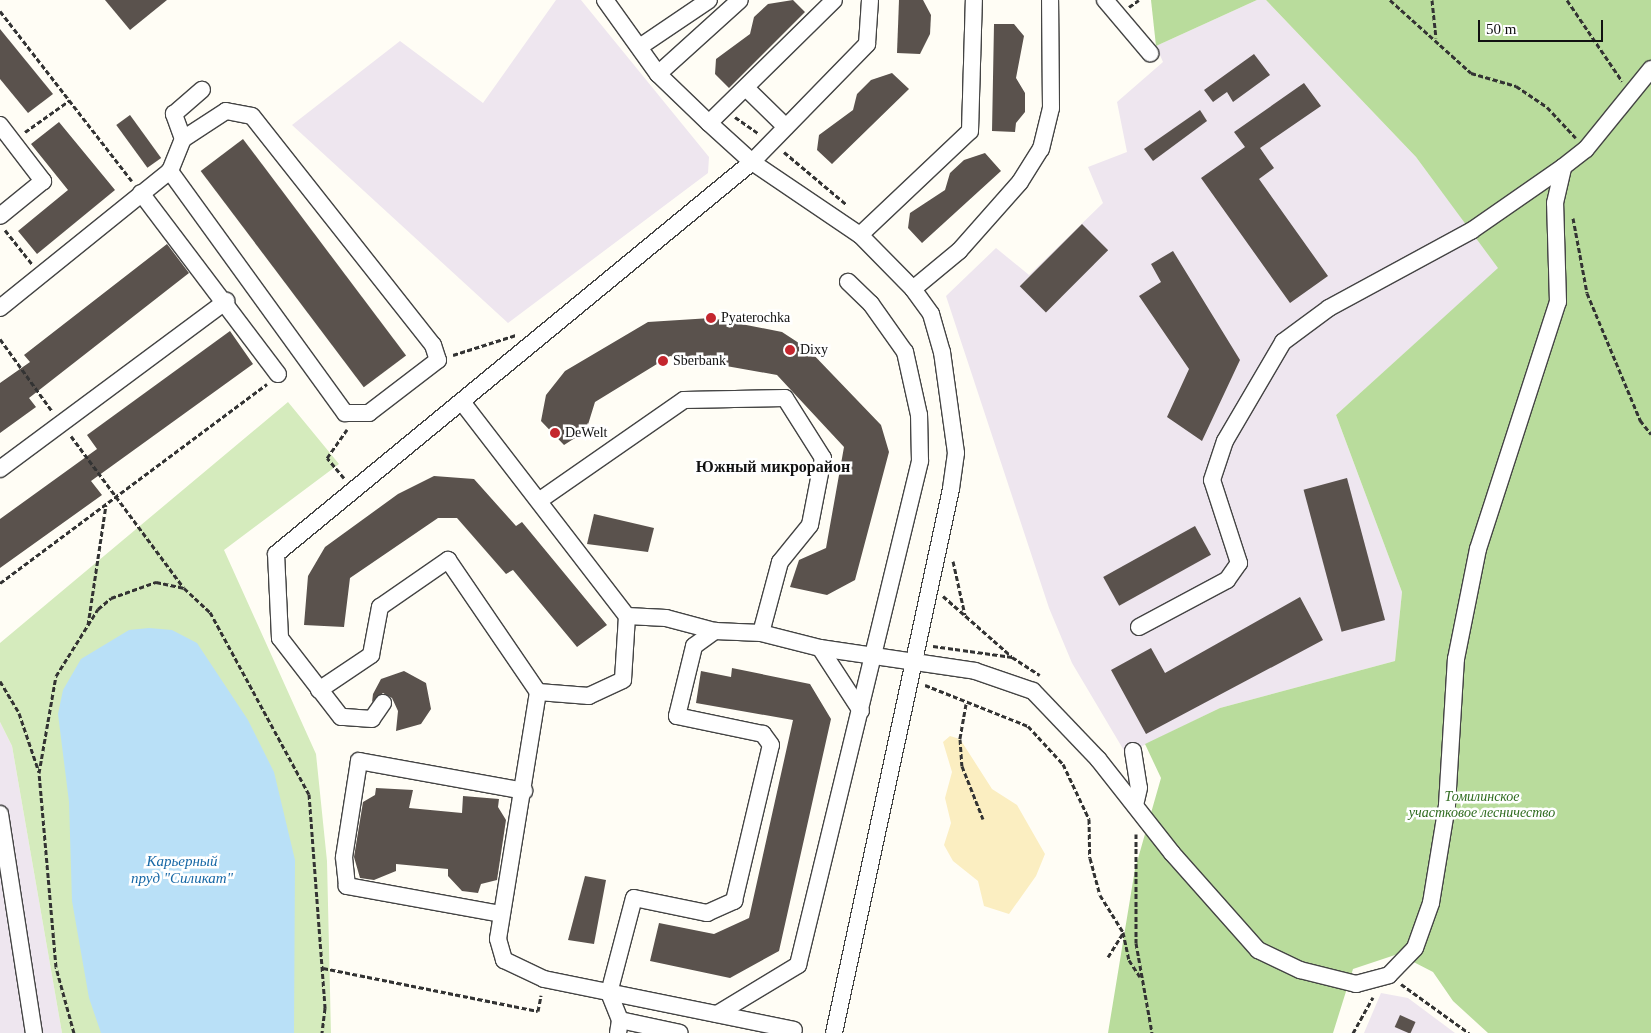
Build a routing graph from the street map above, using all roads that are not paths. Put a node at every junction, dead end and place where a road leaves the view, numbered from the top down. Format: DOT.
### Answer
graph roads {
  1 [pos="708,0"];
  2 [pos="740,0"];
  3 [pos="834,0"];
  4 [pos="870,0"];
  5 [pos="974,0"];
  6 [pos="1050,0"];
  7 [pos="1104,0"];
  8 [pos="613,4"];
  9 [pos="641,46"];
  10 [pos="1150,53"];
  11 [pos="1651,69"];
  12 [pos="658,74"];
  13 [pos="747,89"];
  14 [pos="202,90"];
  15 [pos="709,123"];
  16 [pos="0,125"];
  17 [pos="786,127"];
  18 [pos="183,139"];
  19 [pos="752,162"];
  20 [pos="1563,167"];
  21 [pos="170,171"];
  22 [pos="141,194"];
  23 [pos="0,216"];
  24 [pos="860,235"];
  25 [pos="848,282"];
  26 [pos="913,290"];
  27 [pos="226,301"];
  28 [pos="0,308"];
  29 [pos="278,374"];
  30 [pos="462,402"];
  31 [pos="0,469"];
  32 [pos="540,500"];
  33 [pos="627,616"];
  34 [pos="1139,627"];
  35 [pos="715,631"];
  36 [pos="761,633"];
  37 [pos="820,648"];
  38 [pos="871,656"];
  39 [pos="912,671"];
  40 [pos="318,690"];
  41 [pos="538,692"];
  42 [pos="382,703"];
  43 [pos="860,711"];
  44 [pos="1132,751"];
  45 [pos="524,791"];
  46 [pos="1135,805"];
  47 [pos="0,814"];
  48 [pos="501,914"];
  49 [pos="609,993"];
  50 [pos="717,1014"];
  51 [pos="619,1027"];
  52 [pos="798,1032"];
  53 [pos="34,1033"];
  54 [pos="680,1033"];
  55 [pos="834,1033"];
  1 -- 9 [label="street"];
  2 -- 12 [label="street"];
  3 -- 13 [label="street"];
  4 -- 17 [label="street"];
  5 -- 24 [label="street"];
  6 -- 26 [label="street"];
  7 -- 10 [label="street"];
  8 -- 9 [label="street"];
  9 -- 12 [label="street"];
  11 -- 20 [label="street"];
  12 -- 15 [label="street"];
  13 -- 15 [label="street"];
  13 -- 17 [label="street"];
  14 -- 18 [label="street"];
  15 -- 19 [label="street"];
  16 -- 23 [label="street"];
  17 -- 19 [label="street"];
  18 -- 21 [label="street"];
  18 -- 21 [label="street"];
  19 -- 24 [label="street"];
  19 -- 30 [label="street"];
  20 -- 34 [label="street"];
  20 -- 46 [label="street"];
  21 -- 22 [label="street"];
  22 -- 27 [label="street"];
  22 -- 28 [label="street"];
  24 -- 26 [label="street"];
  25 -- 38 [label="street"];
  26 -- 39 [label="street"];
  27 -- 29 [label="street"];
  27 -- 31 [label="street"];
  30 -- 32 [label="street"];
  30 -- 40 [label="street"];
  32 -- 33 [label="street"];
  32 -- 36 [label="street"];
  33 -- 35 [label="street"];
  33 -- 41 [label="street"];
  35 -- 36 [label="street"];
  35 -- 49 [label="street"];
  36 -- 37 [label="street"];
  37 -- 38 [label="street"];
  37 -- 43 [label="street"];
  38 -- 39 [label="street"];
  38 -- 43 [label="street"];
  39 -- 46 [label="street"];
  39 -- 55 [label="street"];
  40 -- 41 [label="street"];
  40 -- 42 [label="street"];
  41 -- 45 [label="street"];
  43 -- 50 [label="street"];
  44 -- 46 [label="street"];
  45 -- 48 [label="street"];
  45 -- 48 [label="street"];
  47 -- 53 [label="street"];
  48 -- 49 [label="street"];
  49 -- 50 [label="street"];
  49 -- 51 [label="street"];
  50 -- 52 [label="street"];
  51 -- 54 [label="street"];
}
